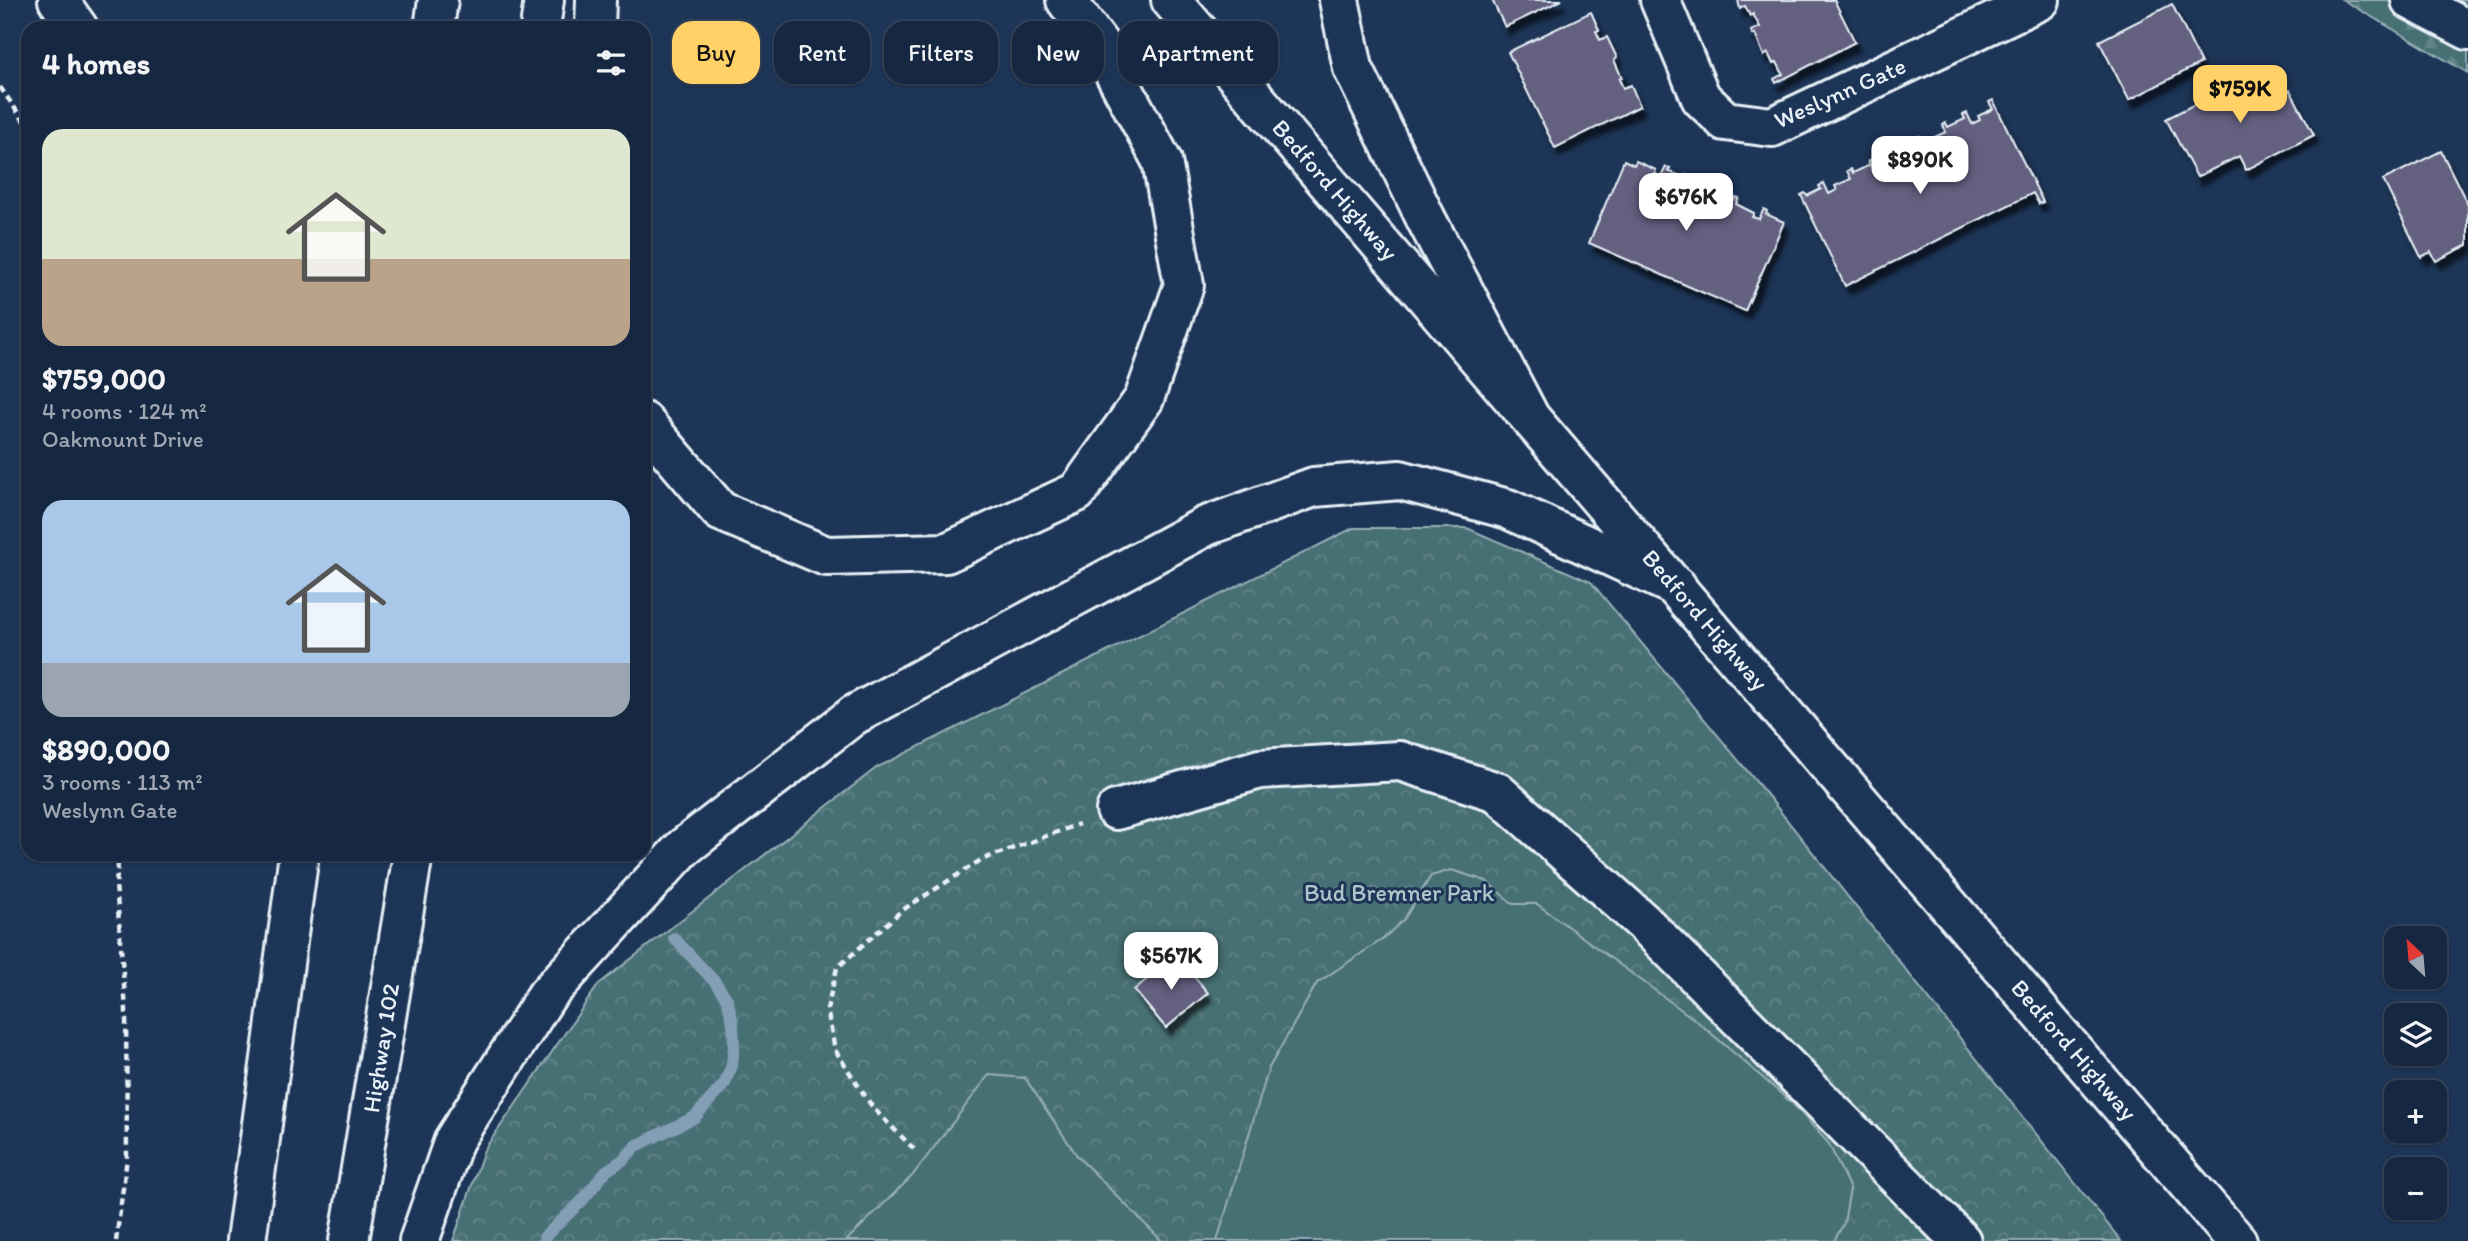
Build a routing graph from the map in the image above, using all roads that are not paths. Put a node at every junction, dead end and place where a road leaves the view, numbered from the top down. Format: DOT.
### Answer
graph roads {
  1 [pos="58,0"];
  2 [pos="438,0"];
  3 [pos="544,0"];
  4 [pos="596,0"];
  5 [pos="1066,0"];
  6 [pos="1171,0"];
  7 [pos="1339,0"];
  8 [pos="1660,0"];
  9 [pos="2040,0"];
  10 [pos="2411,0"];
  11 [pos="73,21"];
  12 [pos="435,21"];
  13 [pos="541,21"];
  14 [pos="595,21"];
  15 [pos="2468,30"];
  16 [pos="1528,414"];
  17 [pos="651,430"];
  18 [pos="1677,587"];
  19 [pos="1116,810"];
  20 [pos="298,861"];
  21 [pos="412,861"];
  22 [pos="246,1241"];
  23 [pos="349,1241"];
  24 [pos="419,1241"];
  25 [pos="1961,1241"];
  26 [pos="2237,1241"];
  1 -- 11 [label="main road"];
  2 -- 12 [label="main road"];
  3 -- 13 [label="main road"];
  4 -- 14 [label="main road"];
  5 -- 17 [label="main road"];
  6 -- 16 [label="main road, Bedford Highway"];
  7 -- 16 [label="main road"];
  8 -- 9 [label="main road, Weslynn Gate"];
  10 -- 15 [label="main road"];
  16 -- 18 [label="main road, Bedford Highway"];
  18 -- 24 [label="main road"];
  18 -- 26 [label="main road, Bedford Highway"];
  19 -- 25 [label="main road"];
  20 -- 22 [label="main road"];
  21 -- 23 [label="main road, Highway 102"];
}
